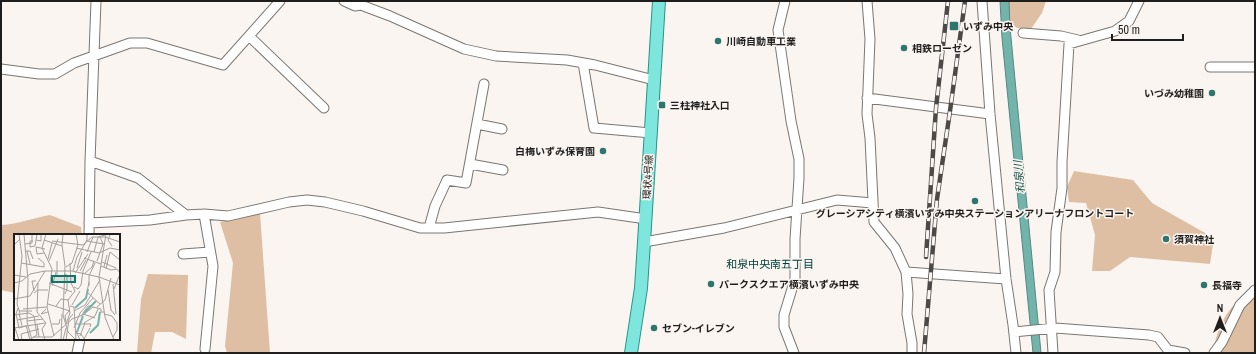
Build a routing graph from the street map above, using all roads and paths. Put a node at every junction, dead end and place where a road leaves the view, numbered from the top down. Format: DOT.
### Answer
graph roads {
  1 [pos="96,1"];
  2 [pos="280,1"];
  3 [pos="344,1"];
  4 [pos="659,1"];
  5 [pos="785,1"];
  6 [pos="867,1"];
  7 [pos="982,1"];
  8 [pos="1139,1"];
  9 [pos="1023,33"];
  10 [pos="249,36"];
  11 [pos="1079,41"];
  12 [pos="94,56"];
  13 [pos="583,63"];
  14 [pos="1210,67"];
  15 [pos="1255,67"];
  16 [pos="1,69"];
  17 [pos="654,80"];
  18 [pos="484,84"];
  19 [pos="867,98"];
  20 [pos="324,108"];
  21 [pos="990,114"];
  22 [pos="477,124"];
  23 [pos="502,129"];
  24 [pos="651,133"];
  25 [pos="90,161"];
  26 [pos="470,164"];
  27 [pos="503,170"];
  28 [pos="873,203"];
  29 [pos="797,209"];
  30 [pos="204,214"];
  31 [pos="186,215"];
  32 [pos="646,219"];
  33 [pos="89,223"];
  34 [pos="429,228"];
  35 [pos="89,234"];
  36 [pos="644,242"];
  37 [pos="210,252"];
  38 [pos="183,254"];
  39 [pos="906,272"];
  40 [pos="1006,279"];
  41 [pos="1255,290"];
  42 [pos="1049,329"];
  43 [pos="1018,332"];
  44 [pos="80,340"];
  45 [pos="205,349"];
  46 [pos="77,353"];
  47 [pos="631,353"];
  48 [pos="794,353"];
  49 [pos="912,353"];
  50 [pos="1016,353"];
  51 [pos="1053,353"];
  52 [pos="1185,353"];
  53 [pos="1214,353"];
  1 -- 12 [label="street"];
  2 -- 10 [label="street"];
  3 -- 13 [label="street"];
  4 -- 17 [label="main road, 環状4号線"];
  5 -- 29 [label="street"];
  6 -- 19 [label="street"];
  7 -- 21 [label="street"];
  8 -- 11 [label="street"];
  9 -- 11 [label="street"];
  10 -- 12 [label="street"];
  10 -- 20 [label="street"];
  11 -- 42 [label="street"];
  12 -- 16 [label="street"];
  12 -- 25 [label="street"];
  13 -- 17 [label="street"];
  13 -- 24 [label="street"];
  14 -- 15 [label="street"];
  17 -- 24 [label="main road, 環状4号線"];
  18 -- 22 [label="street"];
  19 -- 21 [label="street"];
  19 -- 28 [label="street"];
  21 -- 40 [label="street"];
  22 -- 23 [label="street"];
  22 -- 26 [label="street"];
  24 -- 32 [label="main road, 環状4号線"];
  25 -- 31 [label="street"];
  25 -- 33 [label="street"];
  26 -- 27 [label="street"];
  26 -- 34 [label="street"];
  28 -- 29 [label="street"];
  28 -- 39 [label="street"];
  29 -- 36 [label="street"];
  29 -- 48 [label="street"];
  30 -- 31 [label="street"];
  30 -- 34 [label="street"];
  30 -- 37 [label="street"];
  31 -- 33 [label="street"];
  32 -- 34 [label="street"];
  32 -- 36 [label="main road, 環状4号線"];
  33 -- 35 [label="street"];
  36 -- 47 [label="main road, 環状4号線"];
  37 -- 38 [label="street"];
  37 -- 45 [label="street"];
  39 -- 40 [label="street"];
  39 -- 49 [label="street"];
  40 -- 43 [label="street"];
  41 -- 53 [label="street"];
  42 -- 43 [label="street"];
  42 -- 51 [label="street"];
  42 -- 52 [label="street"];
  43 -- 50 [label="street"];
  44 -- 46 [label="street"];
}
